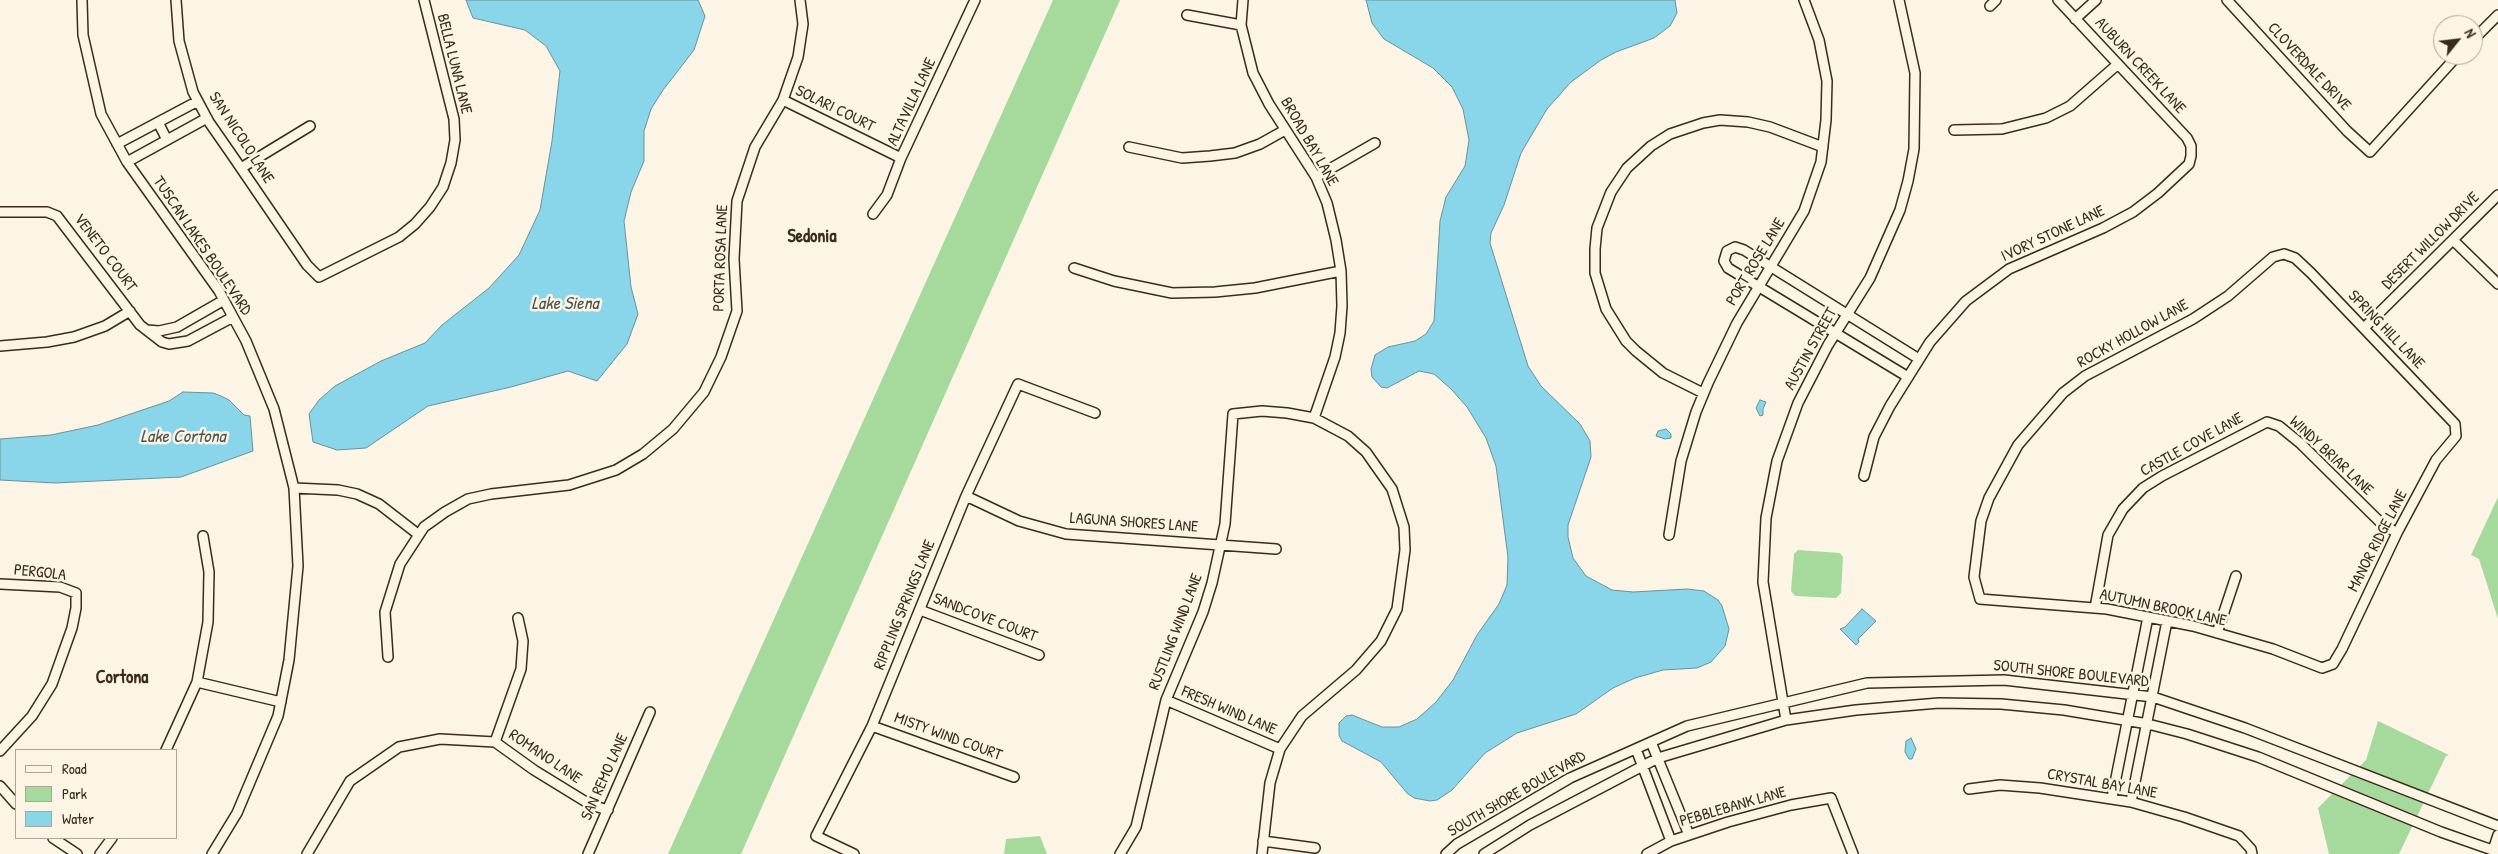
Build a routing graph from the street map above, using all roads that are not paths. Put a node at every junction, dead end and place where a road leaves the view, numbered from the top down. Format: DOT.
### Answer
graph roads {
  1 [pos="82,0"];
  2 [pos="176,0"];
  3 [pos="424,0"];
  4 [pos="800,0"];
  5 [pos="975,0"];
  6 [pos="1243,0"];
  7 [pos="1804,0"];
  8 [pos="1899,0"];
  9 [pos="2058,0"];
  10 [pos="2096,0"];
  11 [pos="2227,0"];
  12 [pos="1187,15"];
  13 [pos="2498,15"];
  14 [pos="2075,19"];
  15 [pos="1241,25"];
  16 [pos="2483,30"];
  17 [pos="2118,64"];
  18 [pos="2449,65"];
  19 [pos="198,100"];
  20 [pos="783,100"];
  21 [pos="207,118"];
  22 [pos="158,122"];
  23 [pos="310,126"];
  24 [pos="1285,130"];
  25 [pos="1954,130"];
  26 [pos="168,140"];
  27 [pos="1376,143"];
  28 [pos="117,144"];
  29 [pos="1823,146"];
  30 [pos="1129,147"];
  31 [pos="2191,156"];
  32 [pos="901,158"];
  33 [pos="127,162"];
  34 [pos="241,168"];
  35 [pos="1316,177"];
  36 [pos="2498,195"];
  37 [pos="0,212"];
  38 [pos="873,214"];
  39 [pos="2454,241"];
  40 [pos="2284,254"];
  41 [pos="1074,268"];
  42 [pos="1771,268"];
  43 [pos="1341,271"];
  44 [pos="319,277"];
  45 [pos="2498,284"];
  46 [pos="1759,286"];
  47 [pos="224,300"];
  48 [pos="130,311"];
  49 [pos="1846,316"];
  50 [pos="233,317"];
  51 [pos="2364,328"];
  52 [pos="147,330"];
  53 [pos="1836,332"];
  54 [pos="0,346"];
  55 [pos="1919,360"];
  56 [pos="1908,377"];
  57 [pos="1703,393"];
  58 [pos="1095,413"];
  59 [pos="1314,418"];
  60 [pos="2268,422"];
  61 [pos="2456,436"];
  62 [pos="1864,476"];
  63 [pos="294,488"];
  64 [pos="966,496"];
  65 [pos="2397,533"];
  66 [pos="419,535"];
  67 [pos="1669,535"];
  68 [pos="202,536"];
  69 [pos="1221,544"];
  70 [pos="1276,549"];
  71 [pos="2236,576"];
  72 [pos="0,584"];
  73 [pos="1980,599"];
  74 [pos="2095,608"];
  75 [pos="920,610"];
  76 [pos="2148,617"];
  77 [pos="518,618"];
  78 [pos="2167,622"];
  79 [pos="2216,633"];
  80 [pos="1039,655"];
  81 [pos="388,657"];
  82 [pos="2333,664"];
  83 [pos="197,682"];
  84 [pos="2134,694"];
  85 [pos="2153,698"];
  86 [pos="1166,700"];
  87 [pos="281,702"];
  88 [pos="1782,703"];
  89 [pos="650,712"];
  90 [pos="1786,720"];
  91 [pos="2129,721"];
  92 [pos="2148,724"];
  93 [pos="872,726"];
  94 [pos="495,742"];
  95 [pos="1651,742"];
  96 [pos="166,749"];
  97 [pos="1280,749"];
  98 [pos="1636,749"];
  99 [pos="0,751"];
  100 [pos="1658,758"];
  101 [pos="1642,765"];
  102 [pos="1014,776"];
  103 [pos="0,786"];
  104 [pos="1969,789"];
  105 [pos="2112,798"];
  106 [pos="2131,802"];
  107 [pos="15,803"];
  108 [pos="608,810"];
  109 [pos="2498,826"];
  110 [pos="1689,835"];
  111 [pos="2498,835"];
  112 [pos="54,839"];
  113 [pos="111,839"];
  114 [pos="1263,841"];
  115 [pos="1671,841"];
  116 [pos="1315,848"];
  117 [pos="2251,851"];
  118 [pos="2496,851"];
  119 [pos="216,853"];
  120 [pos="76,854"];
  121 [pos="100,854"];
  122 [pos="307,854"];
  123 [pos="588,854"];
  124 [pos="854,854"];
  125 [pos="1120,854"];
  126 [pos="1262,854"];
  127 [pos="1446,854"];
  128 [pos="1484,854"];
  129 [pos="1647,854"];
  130 [pos="1854,854"];
  1 -- 28 [label="street, TUSCAN LAKES BOULEVARD"];
  2 -- 19 [label="street, SAN NICOLO LANE"];
  3 -- 44 [label="street, BELLA LUNA LANE"];
  4 -- 20 [label="street, PORTA ROSA LANE"];
  5 -- 32 [label="street, ALTAVILLA LANE"];
  6 -- 15 [label="street, BROAD BAY LANE"];
  7 -- 29 [label="street, PORT ROSE LANE"];
  8 -- 49 [label="street, AUSTIN STREET"];
  9 -- 14 [label="street, AUBURN CREEK LANE"];
  10 -- 14 [label="street"];
  11 -- 18 [label="street, CLOVERDALE DRIVE"];
  12 -- 15 [label="street"];
  13 -- 16 [label="street"];
  14 -- 17 [label="street, AUBURN CREEK LANE"];
  15 -- 24 [label="street, BROAD BAY LANE"];
  17 -- 25 [label="street"];
  17 -- 31 [label="street, AUBURN CREEK LANE"];
  19 -- 21 [label="street, SAN NICOLO LANE"];
  19 -- 22 [label="street"];
  20 -- 32 [label="street, SOLARI COURT"];
  20 -- 66 [label="street, PORTA ROSA LANE"];
  21 -- 26 [label="street"];
  21 -- 34 [label="street, SAN NICOLO LANE"];
  22 -- 26 [label="street"];
  22 -- 28 [label="street"];
  23 -- 34 [label="street"];
  24 -- 30 [label="street"];
  24 -- 35 [label="street, BROAD BAY LANE"];
  26 -- 33 [label="street"];
  27 -- 35 [label="street"];
  28 -- 33 [label="street, TUSCAN LAKES BOULEVARD"];
  29 -- 42 [label="street, PORT ROSE LANE"];
  29 -- 57 [label="street"];
  31 -- 55 [label="street, IVORY STONE LANE"];
  32 -- 38 [label="street, ALTAVILLA LANE"];
  33 -- 47 [label="street, TUSCAN LAKES BOULEVARD"];
  34 -- 44 [label="street, SAN NICOLO LANE"];
  35 -- 43 [label="street, BROAD BAY LANE"];
  36 -- 39 [label="street, DESERT WILLOW DRIVE"];
  37 -- 48 [label="street, VENETO COURT"];
  39 -- 45 [label="street"];
  39 -- 51 [label="street, DESERT WILLOW DRIVE"];
  40 -- 51 [label="street, SPRING HILL LANE"];
  40 -- 73 [label="street, ROCKY HOLLOW LANE"];
  41 -- 43 [label="street"];
  42 -- 46 [label="street, PORT ROSE LANE"];
  42 -- 46 [label="street"];
  42 -- 49 [label="street"];
  43 -- 59 [label="street, BROAD BAY LANE"];
  46 -- 53 [label="street"];
  46 -- 57 [label="street, PORT ROSE LANE"];
  47 -- 50 [label="street, TUSCAN LAKES BOULEVARD"];
  47 -- 52 [label="street"];
  48 -- 52 [label="street, VENETO COURT"];
  48 -- 54 [label="street"];
  49 -- 53 [label="street, AUSTIN STREET"];
  49 -- 55 [label="street"];
  50 -- 52 [label="street, VENETO COURT"];
  50 -- 63 [label="street, TUSCAN LAKES BOULEVARD"];
  51 -- 61 [label="street, SPRING HILL LANE"];
  53 -- 56 [label="street"];
  53 -- 88 [label="street, AUSTIN STREET"];
  55 -- 56 [label="street, IVORY STONE LANE"];
  56 -- 62 [label="street, IVORY STONE LANE"];
  57 -- 67 [label="street, PORT ROSE LANE"];
  58 -- 64 [label="street, RIPPLING SPRINGS LANE"];
  59 -- 69 [label="street, RUSTLING WIND LANE"];
  59 -- 97 [label="street"];
  60 -- 65 [label="street, WINDY BRIAR LANE"];
  60 -- 74 [label="street, CASTLE COVE LANE"];
  61 -- 65 [label="street, MANOR RIDGE LANE"];
  63 -- 66 [label="street"];
  63 -- 87 [label="street, TUSCAN LAKES BOULEVARD"];
  64 -- 69 [label="street, LAGUNA SHORES LANE"];
  64 -- 75 [label="street, RIPPLING SPRINGS LANE"];
  65 -- 82 [label="street, MANOR RIDGE LANE"];
  66 -- 81 [label="street, PORTA ROSA LANE"];
  68 -- 83 [label="street"];
  69 -- 70 [label="street, LAGUNA SHORES LANE"];
  69 -- 86 [label="street, RUSTLING WIND LANE"];
  71 -- 79 [label="street"];
  72 -- 99 [label="street, PERGOLA"];
  73 -- 74 [label="street, AUTUMN BROOK LANE"];
  74 -- 76 [label="street, AUTUMN BROOK LANE"];
  75 -- 80 [label="street, SANDCOVE COURT"];
  75 -- 93 [label="street, RIPPLING SPRINGS LANE"];
  76 -- 78 [label="street, AUTUMN BROOK LANE"];
  76 -- 84 [label="street"];
  77 -- 94 [label="street"];
  78 -- 79 [label="street, AUTUMN BROOK LANE"];
  78 -- 85 [label="street"];
  79 -- 82 [label="street, AUTUMN BROOK LANE"];
  83 -- 87 [label="street"];
  83 -- 96 [label="street"];
  84 -- 85 [label="street, SOUTH SHORE BOULEVARD"];
  84 -- 88 [label="street, SOUTH SHORE BOULEVARD"];
  84 -- 91 [label="street"];
  85 -- 92 [label="street"];
  85 -- 109 [label="street, SOUTH SHORE BOULEVARD"];
  86 -- 97 [label="street, FRESH WIND LANE"];
  86 -- 125 [label="street, RUSTLING WIND LANE"];
  87 -- 119 [label="street, TUSCAN LAKES BOULEVARD"];
  88 -- 90 [label="street, AUSTIN STREET"];
  88 -- 95 [label="street, SOUTH SHORE BOULEVARD"];
  89 -- 108 [label="street, SAN REMO LANE"];
  90 -- 91 [label="street, SOUTH SHORE BOULEVARD"];
  90 -- 100 [label="street, SOUTH SHORE BOULEVARD"];
  91 -- 92 [label="street, SOUTH SHORE BOULEVARD"];
  91 -- 105 [label="street"];
  92 -- 106 [label="street"];
  92 -- 118 [label="street, SOUTH SHORE BOULEVARD"];
  93 -- 102 [label="street, MISTY WIND COURT"];
  93 -- 124 [label="street, RIPPLING SPRINGS LANE"];
  94 -- 108 [label="street, ROMANO LANE"];
  94 -- 122 [label="street, ROMANO LANE"];
  95 -- 98 [label="street, SOUTH SHORE BOULEVARD"];
  95 -- 100 [label="street"];
  97 -- 114 [label="street"];
  98 -- 101 [label="street"];
  98 -- 127 [label="street, SOUTH SHORE BOULEVARD"];
  100 -- 101 [label="street, SOUTH SHORE BOULEVARD"];
  100 -- 110 [label="street"];
  101 -- 115 [label="street"];
  101 -- 128 [label="street, SOUTH SHORE BOULEVARD"];
  103 -- 107 [label="street"];
  104 -- 105 [label="street, CRYSTAL BAY LANE"];
  105 -- 106 [label="street, CRYSTAL BAY LANE"];
  106 -- 117 [label="street, CRYSTAL BAY LANE"];
  108 -- 123 [label="street, SAN REMO LANE"];
  110 -- 115 [label="street, PEBBLEBANK LANE"];
  110 -- 130 [label="street, PEBBLEBANK LANE"];
  111 -- 118 [label="street"];
  112 -- 120 [label="street"];
  113 -- 121 [label="street"];
  114 -- 116 [label="street"];
  114 -- 126 [label="street"];
  115 -- 129 [label="street, PEBBLEBANK LANE"];
}
